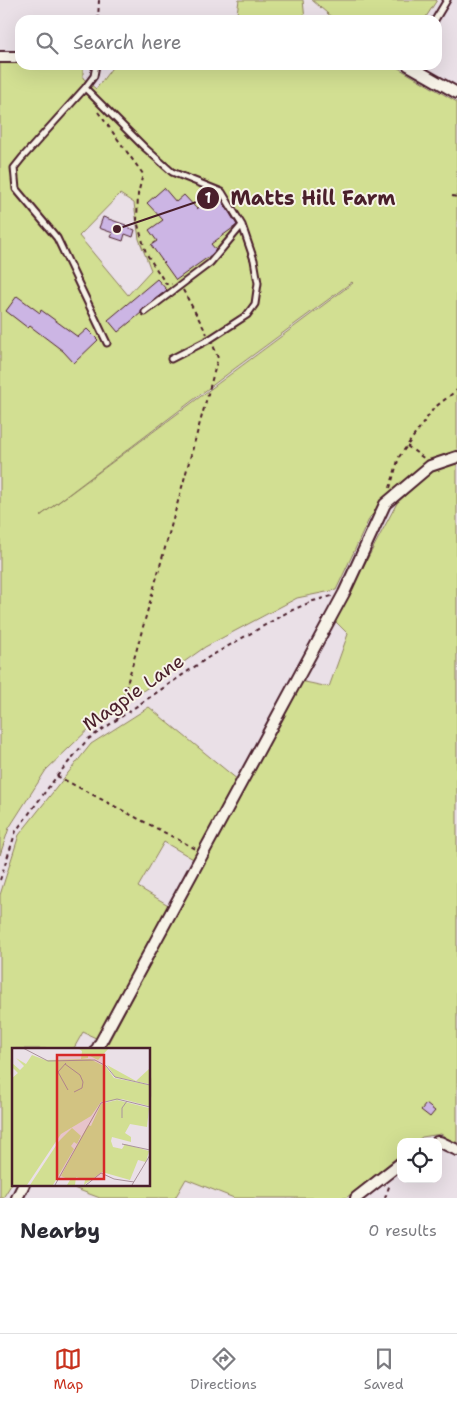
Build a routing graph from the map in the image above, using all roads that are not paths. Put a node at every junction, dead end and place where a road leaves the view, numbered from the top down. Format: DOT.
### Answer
graph roads {
  1 [pos="446,0"];
  2 [pos="438,15"];
  3 [pos="0,57"];
  4 [pos="15,57"];
  5 [pos="95,70"];
  6 [pos="417,70"];
  7 [pos="86,88"];
  8 [pos="457,93"];
  9 [pos="242,225"];
  10 [pos="145,312"];
  11 [pos="108,343"];
  12 [pos="171,359"];
  13 [pos="457,457"];
  14 [pos="98,1048"];
  15 [pos="442,1143"];
  16 [pos="457,1150"];
  17 [pos="397,1166"];
  18 [pos="23,1186"];
  19 [pos="17,1198"];
  20 [pos="356,1198"];
  1 -- 2 [label="lane"];
  3 -- 4 [label="street"];
  5 -- 7 [label="lane"];
  6 -- 8 [label="street"];
  7 -- 9 [label="lane"];
  7 -- 11 [label="lane"];
  9 -- 10 [label="lane"];
  9 -- 12 [label="lane"];
  13 -- 14 [label="street"];
  15 -- 16 [label="street"];
  17 -- 20 [label="street"];
  18 -- 19 [label="street"];
}
